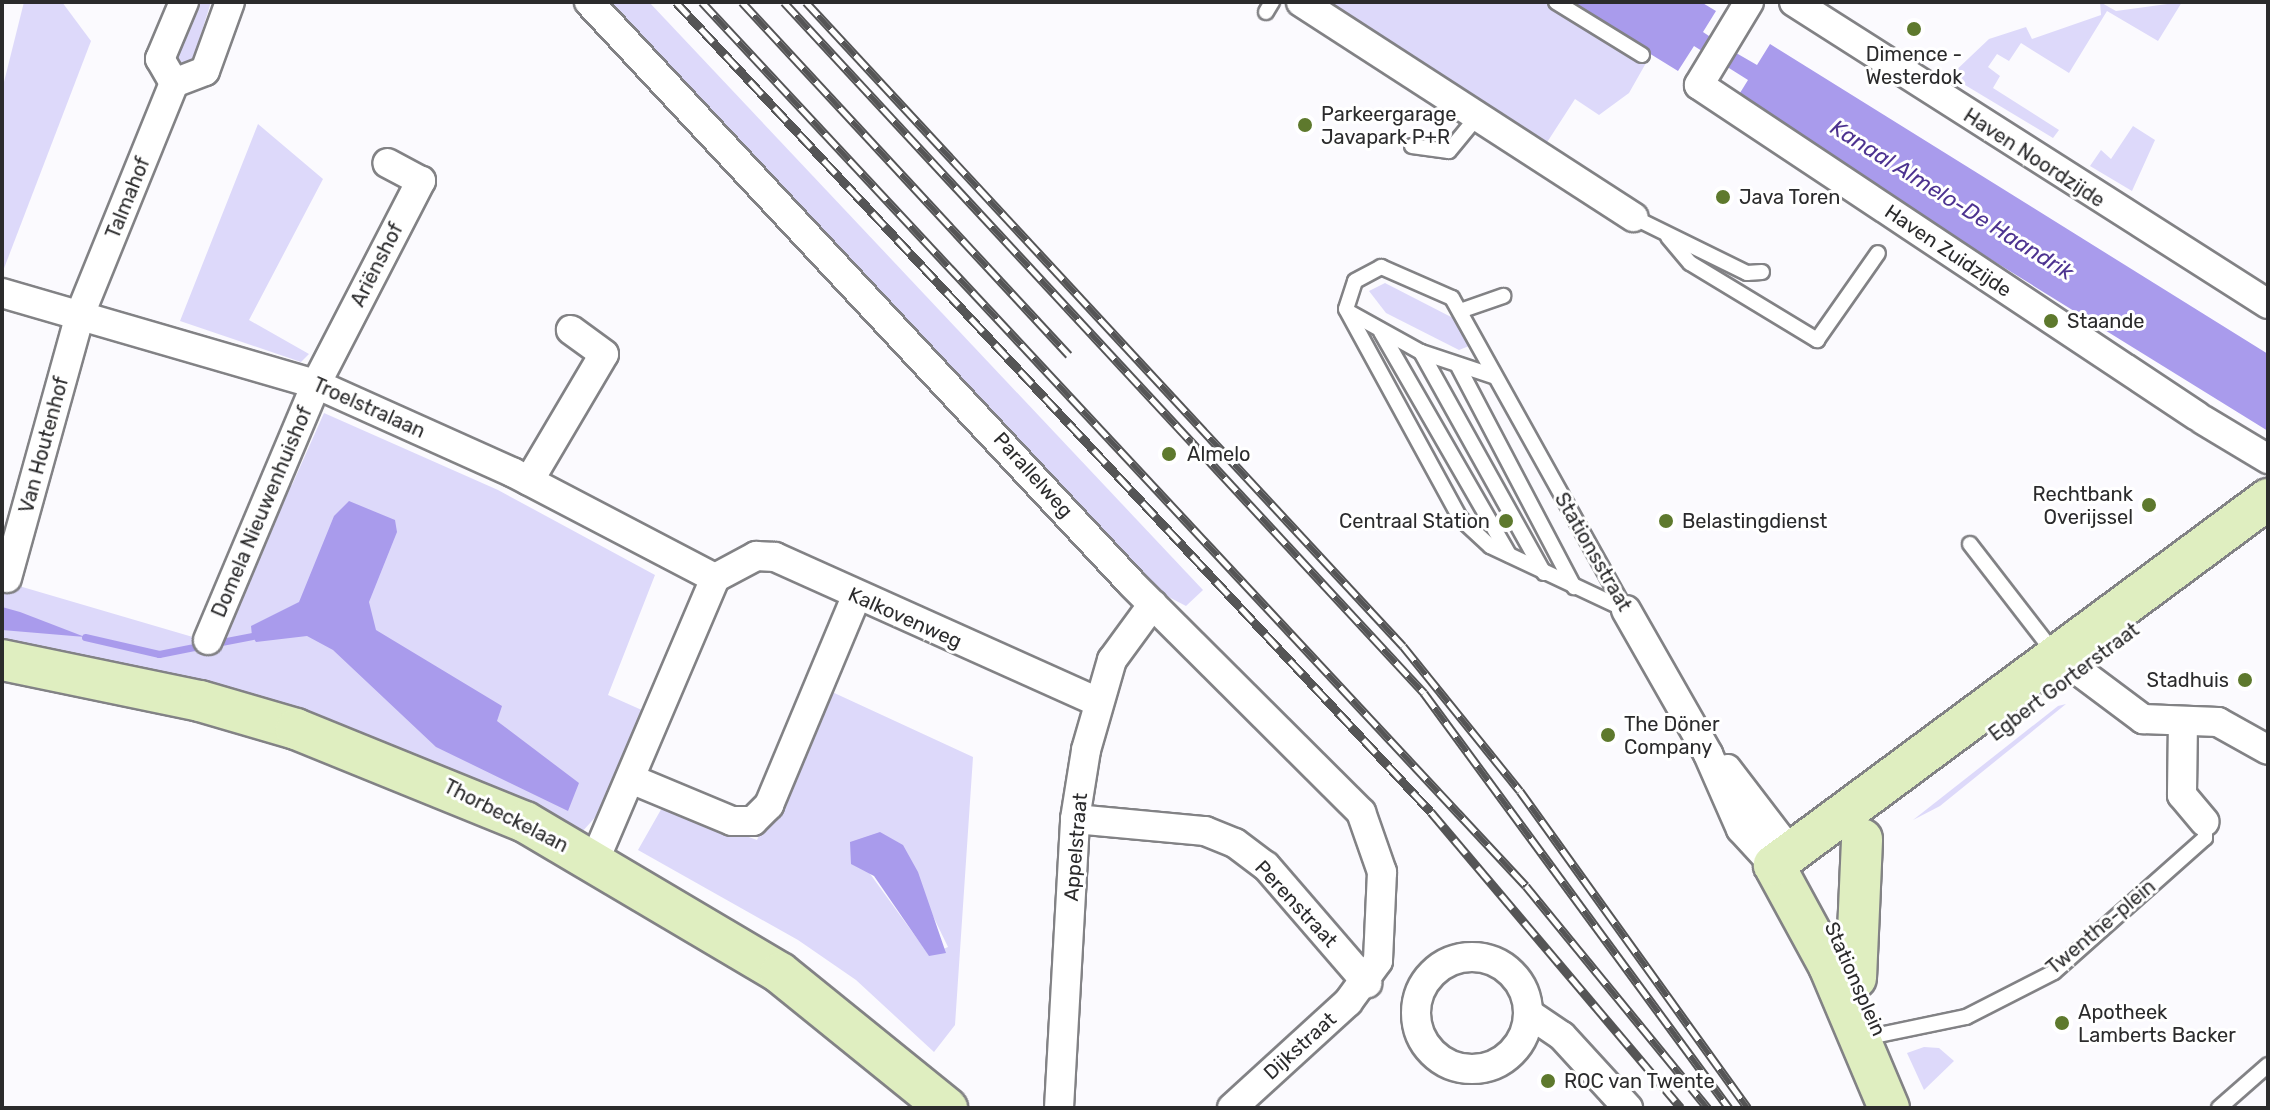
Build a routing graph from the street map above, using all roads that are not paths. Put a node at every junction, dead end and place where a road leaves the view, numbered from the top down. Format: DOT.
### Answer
graph roads {
  1 [pos="184,2"];
  2 [pos="230,2"];
  3 [pos="589,2"];
  4 [pos="1301,2"];
  5 [pos="1556,2"];
  6 [pos="1740,5"];
  7 [pos="1798,6"];
  8 [pos="1642,55"];
  9 [pos="174,83"];
  10 [pos="1477,117"];
  11 [pos="1412,146"];
  12 [pos="387,163"];
  13 [pos="1633,217"];
  14 [pos="1668,237"];
  15 [pos="1878,253"];
  16 [pos="1762,272"];
  17 [pos="2,293"];
  18 [pos="1503,296"];
  19 [pos="2268,304"];
  20 [pos="1346,309"];
  21 [pos="1460,311"];
  22 [pos="81,312"];
  23 [pos="571,330"];
  24 [pos="1381,332"];
  25 [pos="1421,352"];
  26 [pos="1458,366"];
  27 [pos="1493,376"];
  28 [pos="316,384"];
  29 [pos="2268,459"];
  30 [pos="529,481"];
  31 [pos="2268,499"];
  32 [pos="2268,528"];
  33 [pos="1970,544"];
  34 [pos="1509,555"];
  35 [pos="1544,573"];
  36 [pos="7,578"];
  37 [pos="715,578"];
  38 [pos="1574,587"];
  39 [pos="856,597"];
  40 [pos="1153,604"];
  41 [pos="1626,610"];
  42 [pos="208,640"];
  43 [pos="2,660"];
  44 [pos="2066,663"];
  45 [pos="1098,702"];
  46 [pos="2183,721"];
  47 [pos="2268,750"];
  48 [pos="631,779"];
  49 [pos="1075,819"];
  50 [pos="2205,830"];
  51 [pos="1862,839"];
  52 [pos="594,862"];
  53 [pos="1790,872"];
  54 [pos="1856,978"];
  55 [pos="1367,983"];
  56 [pos="1528,1013"];
  57 [pos="1889,1033"];
  58 [pos="2268,1065"];
  59 [pos="947,1108"];
  60 [pos="1059,1108"];
  61 [pos="1232,1108"];
  62 [pos="1628,1108"];
  63 [pos="1889,1108"];
  64 [pos="1910,1108"];
  65 [pos="2219,1108"];
  1 -- 9 [label="street"];
  2 -- 9 [label="street"];
  3 -- 40 [label="street, Parallelweg"];
  4 -- 10 [label="street"];
  5 -- 8 [label="lane"];
  6 -- 7 [label="street, Haven Noordzijde"];
  6 -- 29 [label="street, Haven Zuidzijde"];
  7 -- 19 [label="street, Haven Noordzijde"];
  9 -- 22 [label="street, Talmahof"];
  10 -- 11 [label="lane"];
  10 -- 13 [label="street"];
  12 -- 28 [label="street, Ariënshof"];
  13 -- 14 [label="lane"];
  14 -- 15 [label="lane"];
  14 -- 16 [label="lane"];
  17 -- 22 [label="street, Troelstralaan"];
  18 -- 21 [label="lane"];
  20 -- 21 [label="lane"];
  20 -- 24 [label="lane"];
  20 -- 34 [label="lane"];
  21 -- 27 [label="lane, Stationsstraat"];
  22 -- 28 [label="street, Troelstralaan"];
  22 -- 36 [label="street, Van Houtenhof"];
  23 -- 30 [label="street"];
  24 -- 25 [label="lane"];
  24 -- 34 [label="lane"];
  25 -- 26 [label="lane"];
  25 -- 35 [label="lane"];
  26 -- 27 [label="lane"];
  26 -- 38 [label="lane"];
  27 -- 41 [label="lane, Stationsstraat"];
  28 -- 30 [label="street, Troelstralaan"];
  28 -- 42 [label="street, Domela Nieuwenhuishof"];
  30 -- 37 [label="street, Troelstralaan"];
  31 -- 44 [label="main road, Egbert Gorterstraat"];
  32 -- 44 [label="main road, Egbert Gorterstraat"];
  33 -- 44 [label="lane, Egbert Gorterstraat"];
  34 -- 35 [label="lane"];
  35 -- 38 [label="lane"];
  37 -- 39 [label="street, Kalkovenweg"];
  37 -- 48 [label="street"];
  38 -- 41 [label="lane"];
  39 -- 45 [label="street, Kalkovenweg"];
  39 -- 48 [label="street"];
  40 -- 45 [label="street, Appelstraat"];
  40 -- 55 [label="street, Parallelweg"];
  41 -- 53 [label="street, Stationsstraat"];
  43 -- 52 [label="main road, Thorbeckelaan"];
  44 -- 46 [label="street"];
  44 -- 51 [label="main road, Egbert Gorterstraat"];
  44 -- 53 [label="main road, Egbert Gorterstraat"];
  45 -- 49 [label="street, Appelstraat"];
  46 -- 47 [label="street"];
  46 -- 50 [label="street, Twenthe-plein"];
  48 -- 52 [label="street"];
  49 -- 55 [label="street, Perenstraat"];
  49 -- 60 [label="street, Appelstraat"];
  50 -- 57 [label="lane, Twenthe-plein"];
  51 -- 53 [label="main road, Egbert Gorterstraat"];
  51 -- 54 [label="main road"];
  52 -- 59 [label="main road, Thorbeckelaan"];
  53 -- 54 [label="main road, Stationsplein"];
  53 -- 63 [label="main road, Stationsplein"];
  54 -- 57 [label="main road, Stationsplein"];
  55 -- 61 [label="street, Dijkstraat"];
  56 -- 62 [label="street"];
  57 -- 64 [label="main road, Stationsplein"];
  58 -- 65 [label="lane"];
}
